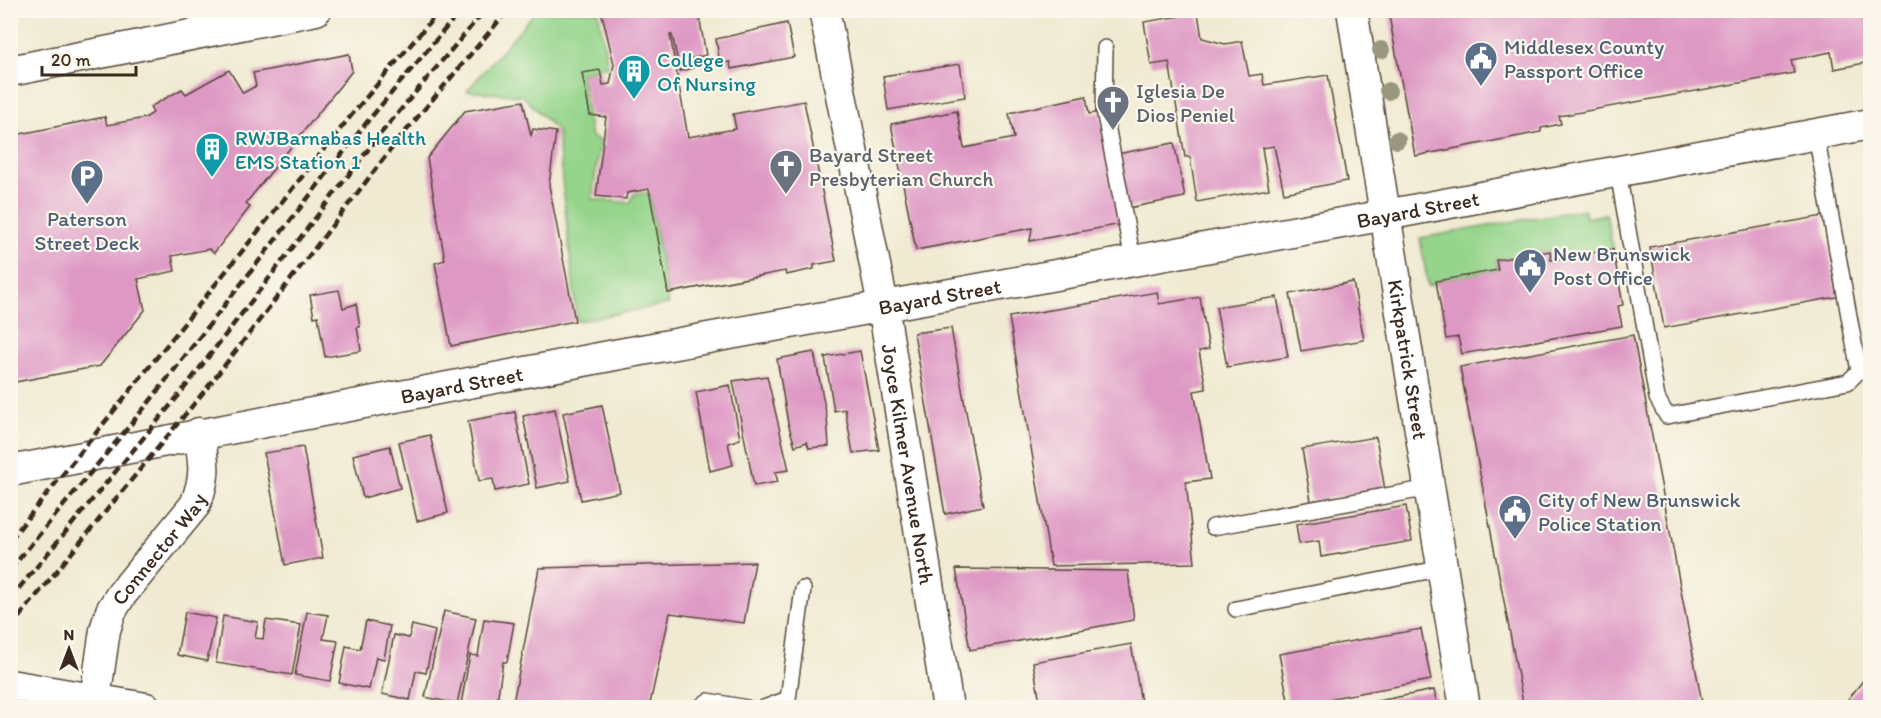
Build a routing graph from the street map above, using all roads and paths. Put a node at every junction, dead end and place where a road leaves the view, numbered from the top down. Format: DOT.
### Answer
graph roads {
  1 [pos="316,10"];
  2 [pos="824,10"];
  3 [pos="1352,10"];
  4 [pos="1106,48"];
  5 [pos="10,71"];
  6 [pos="1870,124"];
  7 [pos="1816,135"];
  8 [pos="1618,172"];
  9 [pos="1386,215"];
  10 [pos="1133,260"];
  11 [pos="883,305"];
  12 [pos="199,434"];
  13 [pos="10,471"];
  14 [pos="1430,488"];
  15 [pos="1213,527"];
  16 [pos="1443,568"];
  17 [pos="803,589"];
  18 [pos="1236,609"];
  19 [pos="10,685"];
  20 [pos="94,699"];
  21 [pos="788,703"];
  22 [pos="146,708"];
  23 [pos="699,708"];
  24 [pos="747,708"];
  25 [pos="764,708"];
  26 [pos="948,708"];
  27 [pos="1465,708"];
  1 -- 5 [label="street"];
  2 -- 11 [label="street, Joyce Kilmer Avenue North"];
  3 -- 9 [label="street, Kirkpatrick Street"];
  4 -- 10 [label="lane"];
  6 -- 7 [label="street, Bayard Street"];
  7 -- 8 [label="street, Bayard Street"];
  7 -- 8 [label="lane"];
  8 -- 9 [label="street, Bayard Street"];
  9 -- 10 [label="street, Bayard Street"];
  9 -- 14 [label="street, Kirkpatrick Street"];
  10 -- 11 [label="street, Bayard Street"];
  11 -- 12 [label="street, Bayard Street"];
  11 -- 26 [label="street, Joyce Kilmer Avenue North"];
  12 -- 13 [label="street, Bayard Street"];
  12 -- 20 [label="street, Connector Way"];
  14 -- 15 [label="lane"];
  14 -- 16 [label="street, Kirkpatrick Street"];
  16 -- 18 [label="lane"];
  16 -- 27 [label="street, Kirkpatrick Street"];
  17 -- 21 [label="lane"];
  19 -- 20 [label="street"];
  20 -- 22 [label="street"];
  21 -- 25 [label="lane"];
  23 -- 24 [label="lane"];
}
